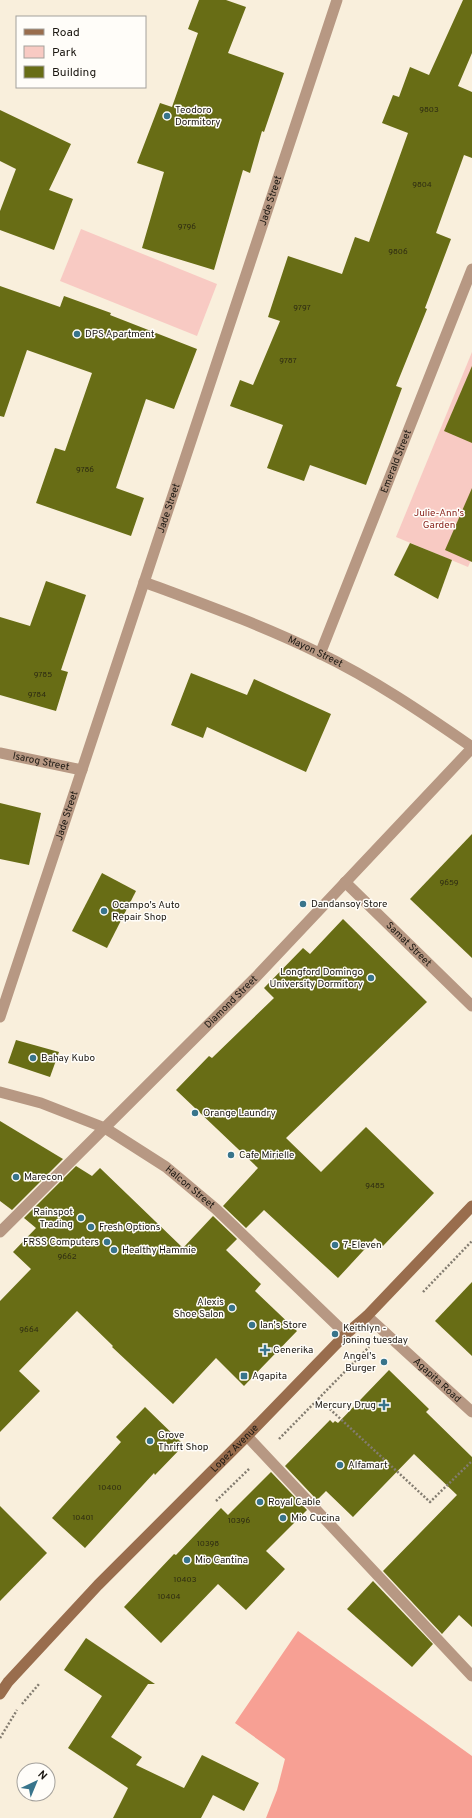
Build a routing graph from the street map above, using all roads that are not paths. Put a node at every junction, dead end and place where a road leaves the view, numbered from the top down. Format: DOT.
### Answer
graph roads {
  1 [pos="337,0"];
  2 [pos="472,269"];
  3 [pos="144,582"];
  4 [pos="320,654"];
  5 [pos="472,748"];
  6 [pos="0,753"];
  7 [pos="82,770"];
  8 [pos="345,882"];
  9 [pos="472,1006"];
  10 [pos="0,1017"];
  11 [pos="0,1092"];
  12 [pos="105,1128"];
  13 [pos="472,1206"];
  14 [pos="0,1232"];
  15 [pos="367,1316"];
  16 [pos="346,1334"];
  17 [pos="472,1412"];
  18 [pos="247,1436"];
  19 [pos="472,1676"];
  20 [pos="0,1694"];
  1 -- 3 [label="street, Jade Street"];
  2 -- 4 [label="street, Emerald Street"];
  3 -- 4 [label="street, Mayon Street"];
  3 -- 7 [label="street, Jade Street"];
  4 -- 5 [label="street, Mayon Street"];
  5 -- 8 [label="street, Diamond Street"];
  6 -- 7 [label="street, Isarog Street"];
  7 -- 10 [label="street, Jade Street"];
  8 -- 9 [label="street, Samat Street"];
  8 -- 12 [label="street, Diamond Street"];
  11 -- 12 [label="street, Halcon Street"];
  12 -- 14 [label="street, Diamond Street"];
  12 -- 16 [label="street, Halcon Street"];
  13 -- 15 [label="main road, Lopez Avenue"];
  15 -- 16 [label="main road, Lopez Avenue"];
  15 -- 17 [label="street, Agapita Road"];
  16 -- 18 [label="main road, Lopez Avenue"];
  18 -- 19 [label="street"];
  18 -- 20 [label="main road, Lopez Avenue"];
}
